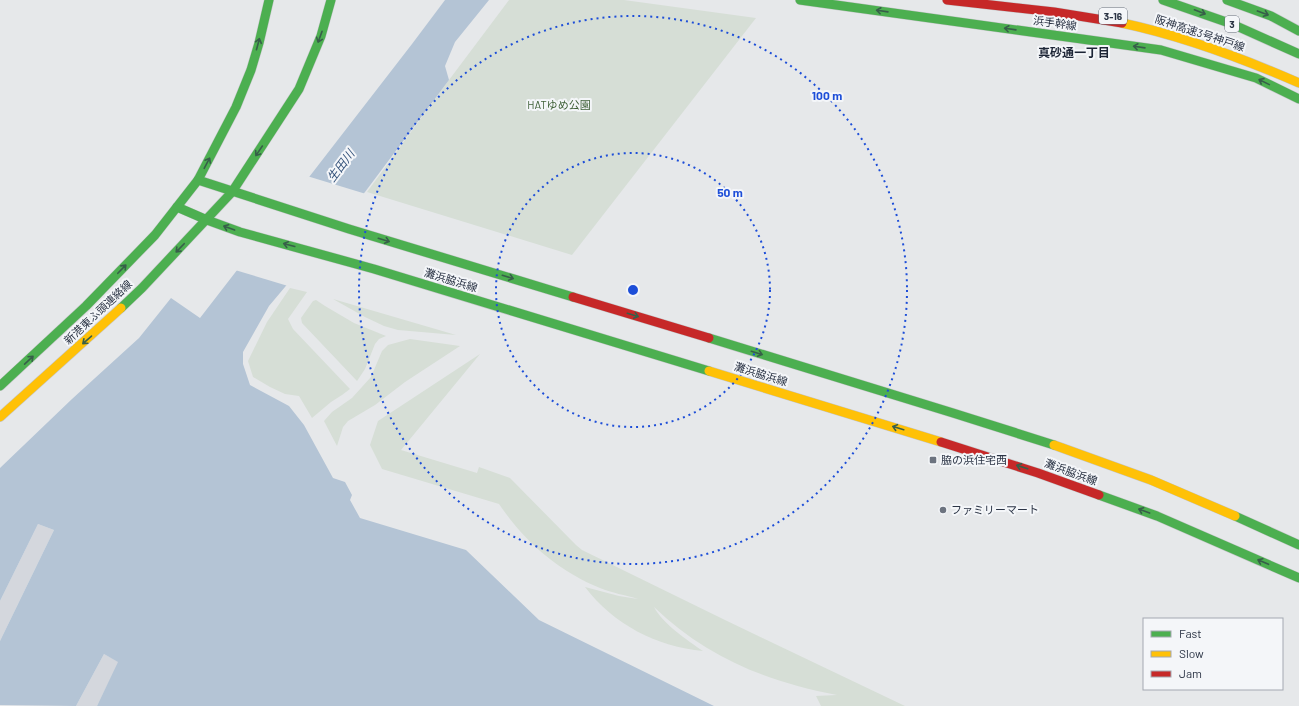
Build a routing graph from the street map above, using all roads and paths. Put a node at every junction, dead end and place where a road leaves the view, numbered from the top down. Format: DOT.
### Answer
graph roads {
  1 [pos="269,0"];
  2 [pos="331,0"];
  3 [pos="800,0"];
  4 [pos="947,0"];
  5 [pos="1163,0"];
  6 [pos="1227,0"];
  7 [pos="1095,10"];
  8 [pos="1299,31"];
  9 [pos="1159,32"];
  10 [pos="1299,54"];
  11 [pos="1299,83"];
  12 [pos="1299,99"];
  13 [pos="198,180"];
  14 [pos="232,192"];
  15 [pos="177,207"];
  16 [pos="207,220"];
  17 [pos="0,386"];
  18 [pos="0,417"];
  19 [pos="1299,545"];
  20 [pos="1299,578"];
  13 -- 1 [label="main road, one-way"];
  2 -- 14 [label="main road, one-way"];
  12 -- 3 [label="main road, 浜手幹線, one-way"];
  4 -- 9 [label="main road, 阪神高速3号神戸線"];
  5 -- 10 [label="main road, 阪神高速3号神戸線 / 3, one-way"];
  6 -- 8 [label="main road, one-way"];
  7 -- 9 [label="main road, 3-16"];
  9 -- 11 [label="main road, 阪神高速3号神戸線"];
  13 -- 14 [label="main road, 灘浜脇浜線"];
  13 -- 15 [label="main road"];
  14 -- 16 [label="main road"];
  14 -- 19 [label="main road, 灘浜脇浜線, one-way"];
  15 -- 16 [label="main road, 灘浜脇浜線"];
  17 -- 15 [label="main road, 新港東ふ頭連絡線, one-way"];
  16 -- 18 [label="main road, 新港東ふ頭連絡線, one-way"];
  20 -- 16 [label="main road, 灘浜脇浜線, one-way"];
}
